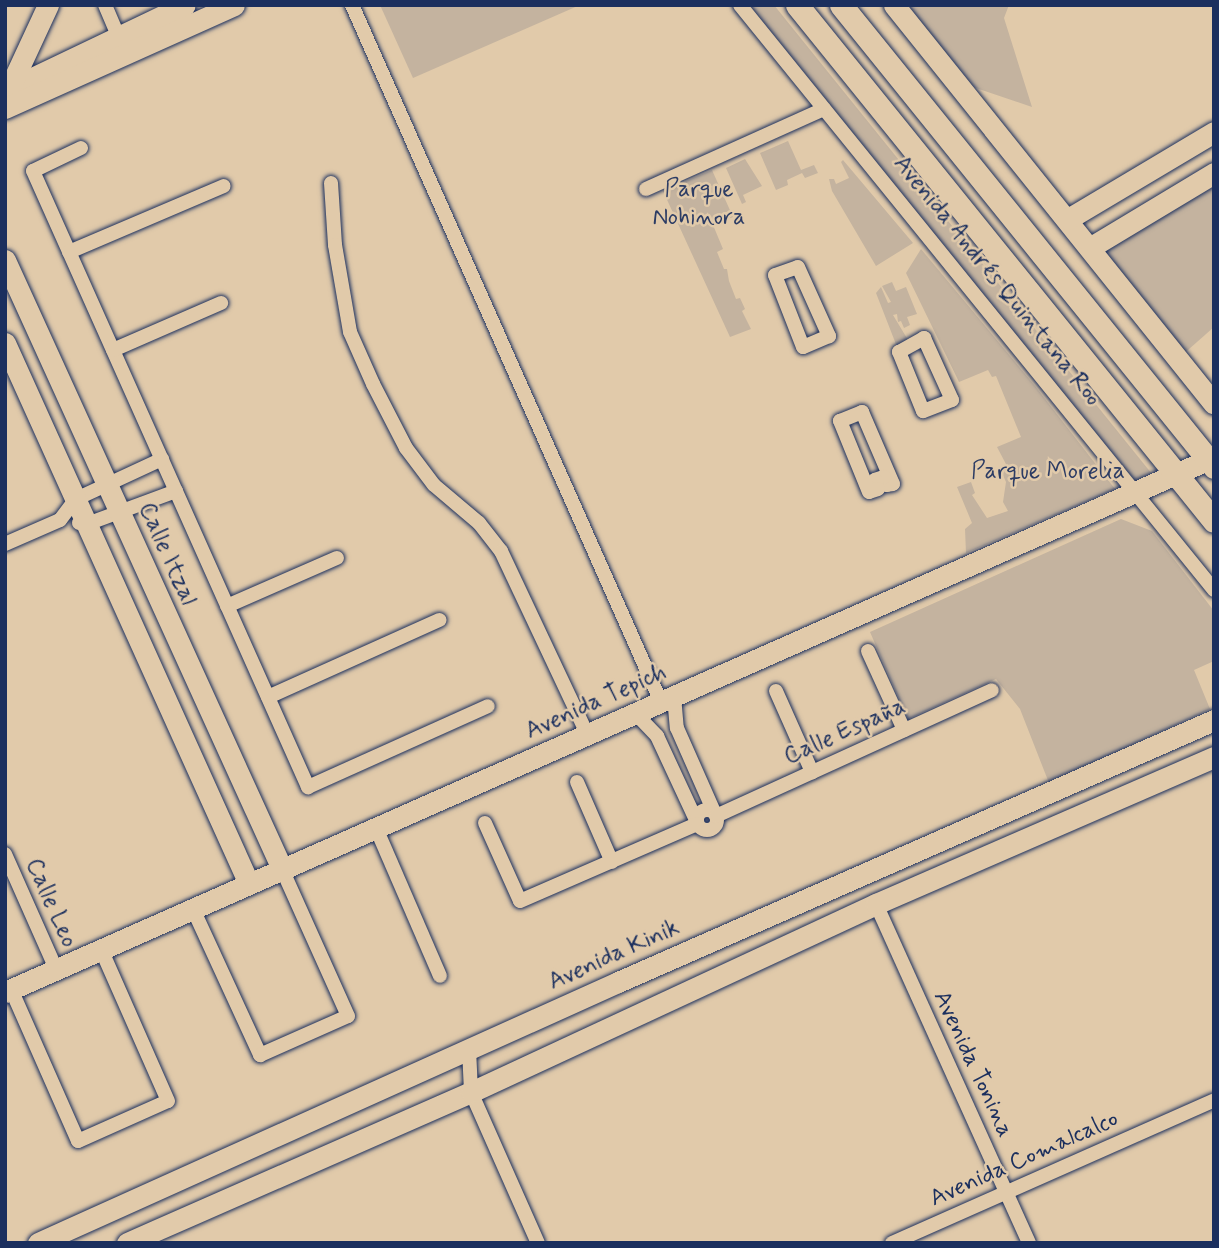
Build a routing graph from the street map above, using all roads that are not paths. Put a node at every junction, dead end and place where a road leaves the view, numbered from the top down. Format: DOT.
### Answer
graph roads {
  1 [pos="48,5"];
  2 [pos="105,5"];
  3 [pos="184,5"];
  4 [pos="234,5"];
  5 [pos="352,5"];
  6 [pos="740,5"];
  7 [pos="797,5"];
  8 [pos="841,5"];
  9 [pos="894,5"];
  10 [pos="118,36"];
  11 [pos="9,98"];
  12 [pos="824,109"];
  13 [pos="1214,132"];
  14 [pos="81,148"];
  15 [pos="1214,173"];
  16 [pos="331,183"];
  17 [pos="224,186"];
  18 [pos="646,189"];
  19 [pos="1068,219"];
  20 [pos="1091,247"];
  21 [pos="69,252"];
  22 [pos="5,260"];
  23 [pos="221,303"];
  24 [pos="5,342"];
  25 [pos="803,347"];
  26 [pos="113,350"];
  27 [pos="952,400"];
  28 [pos="1214,404"];
  29 [pos="162,459"];
  30 [pos="1211,463"];
  31 [pos="1176,473"];
  32 [pos="107,484"];
  33 [pos="878,489"];
  34 [pos="176,491"];
  35 [pos="1134,492"];
  36 [pos="76,499"];
  37 [pos="120,512"];
  38 [pos="60,520"];
  39 [pos="1214,521"];
  40 [pos="87,524"];
  41 [pos="5,544"];
  42 [pos="337,558"];
  43 [pos="1214,590"];
  44 [pos="228,606"];
  45 [pos="439,620"];
  46 [pos="869,651"];
  47 [pos="992,690"];
  48 [pos="776,691"];
  49 [pos="268,697"];
  50 [pos="667,699"];
  51 [pos="488,706"];
  52 [pos="635,713"];
  53 [pos="1214,720"];
  54 [pos="904,730"];
  55 [pos="587,734"];
  56 [pos="1214,757"];
  57 [pos="812,772"];
  58 [pos="577,782"];
  59 [pos="708,797"];
  60 [pos="688,805"];
  61 [pos="715,814"];
  62 [pos="994,816"];
  63 [pos="697,822"];
  64 [pos="485,823"];
  65 [pos="376,828"];
  66 [pos="1008,846"];
  67 [pos="5,854"];
  68 [pos="612,862"];
  69 [pos="282,869"];
  70 [pos="249,884"];
  71 [pos="876,904"];
  72 [pos="193,909"];
  73 [pos="101,949"];
  74 [pos="56,969"];
  75 [pos="440,976"];
  76 [pos="618,982"];
  77 [pos="8,990"];
  78 [pos="633,1015"];
  79 [pos="469,1049"];
  80 [pos="471,1092"];
  81 [pos="1214,1100"];
  82 [pos="1006,1191"];
  83 [pos="38,1243"];
  84 [pos="127,1243"];
  85 [pos="538,1243"];
  86 [pos="892,1243"];
  87 [pos="1029,1243"];
  1 -- 11 [label="street"];
  2 -- 10 [label="street"];
  3 -- 10 [label="street"];
  4 -- 11 [label="street"];
  5 -- 50 [label="street"];
  6 -- 12 [label="street, Avenida Andrés Quintana Roo"];
  7 -- 31 [label="main road, Avenida Andrés Quintana Roo"];
  8 -- 30 [label="main road"];
  9 -- 19 [label="street"];
  10 -- 11 [label="street"];
  12 -- 18 [label="street"];
  12 -- 35 [label="street, Avenida Andrés Quintana Roo"];
  13 -- 19 [label="street"];
  14 -- 21 [label="street"];
  15 -- 20 [label="street"];
  16 -- 55 [label="street"];
  17 -- 21 [label="street"];
  19 -- 20 [label="street"];
  20 -- 28 [label="street"];
  21 -- 26 [label="street"];
  22 -- 32 [label="street, Calle Itzal"];
  23 -- 26 [label="street"];
  24 -- 36 [label="street"];
  25 -- 25 [label="street"];
  26 -- 29 [label="street"];
  27 -- 27 [label="street"];
  29 -- 32 [label="street"];
  29 -- 34 [label="street"];
  30 -- 31 [label="street, Avenida Tepich"];
  31 -- 35 [label="street, Avenida Tepich"];
  31 -- 39 [label="main road, Avenida Andrés Quintana Roo"];
  32 -- 36 [label="street"];
  32 -- 37 [label="street, Calle Itzal"];
  33 -- 33 [label="street"];
  34 -- 37 [label="street"];
  34 -- 44 [label="street"];
  35 -- 43 [label="street, Avenida Andrés Quintana Roo"];
  35 -- 50 [label="street, Avenida Tepich"];
  36 -- 38 [label="street"];
  36 -- 40 [label="street"];
  37 -- 40 [label="street"];
  37 -- 69 [label="street, Calle Itzal"];
  38 -- 40 [label="street"];
  38 -- 41 [label="street"];
  40 -- 70 [label="street"];
  42 -- 44 [label="street"];
  44 -- 49 [label="street"];
  45 -- 49 [label="street"];
  46 -- 54 [label="street"];
  47 -- 54 [label="street, Calle España"];
  48 -- 57 [label="street"];
  49 -- 51 [label="street"];
  50 -- 52 [label="street, Avenida Tepich"];
  50 -- 59 [label="street"];
  52 -- 55 [label="street, Avenida Tepich"];
  52 -- 60 [label="street"];
  53 -- 62 [label="street, Avenida Kinik"];
  54 -- 57 [label="street, Calle España"];
  55 -- 65 [label="street, Avenida Tepich"];
  56 -- 66 [label="street"];
  57 -- 61 [label="street, Calle España"];
  58 -- 68 [label="street"];
  59 -- 60 [label="street"];
  59 -- 61 [label="street"];
  60 -- 63 [label="street"];
  61 -- 63 [label="street, Calle España"];
  62 -- 66 [label="street"];
  62 -- 76 [label="street, Avenida Kinik"];
  63 -- 68 [label="street, Calle España"];
  64 -- 68 [label="street, Calle España"];
  65 -- 69 [label="street, Avenida Tepich"];
  65 -- 75 [label="street"];
  66 -- 71 [label="street"];
  67 -- 74 [label="street, Calle Leo"];
  69 -- 70 [label="street, Avenida Tepich"];
  69 -- 72 [label="street"];
  70 -- 72 [label="street, Avenida Tepich"];
  71 -- 78 [label="street"];
  71 -- 82 [label="street, Avenida Tonina"];
  72 -- 73 [label="street, Avenida Tepich"];
  73 -- 74 [label="street, Avenida Tepich"];
  73 -- 77 [label="street"];
  74 -- 77 [label="street, Avenida Tepich"];
  76 -- 78 [label="street"];
  76 -- 79 [label="street, Avenida Kinik"];
  78 -- 80 [label="street"];
  79 -- 80 [label="street"];
  79 -- 83 [label="street, Avenida Kinik"];
  80 -- 84 [label="street"];
  80 -- 85 [label="street"];
  81 -- 82 [label="street, Avenida Comalcalco"];
  82 -- 86 [label="street, Avenida Comalcalco"];
  82 -- 87 [label="street, Avenida Tonina"];
}
